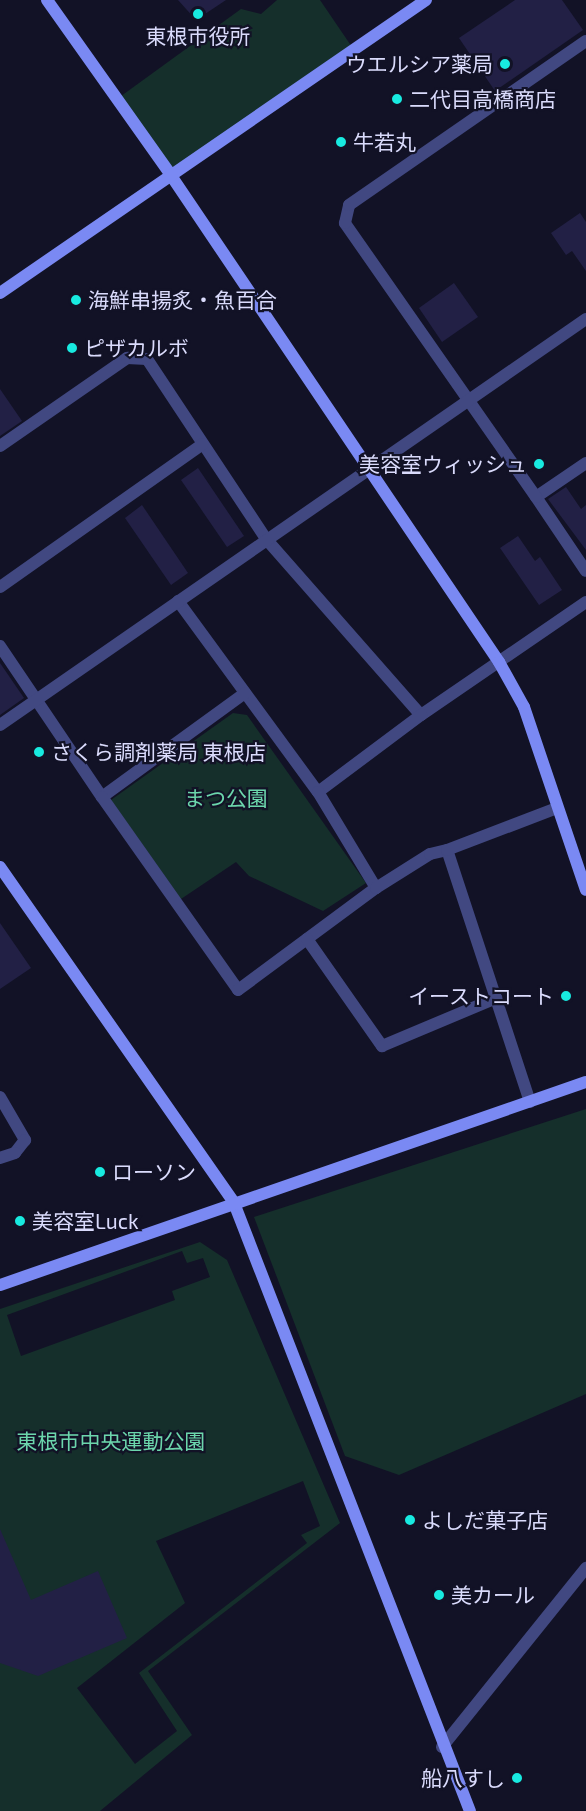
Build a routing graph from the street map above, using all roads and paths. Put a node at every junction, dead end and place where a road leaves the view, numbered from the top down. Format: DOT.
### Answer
graph roads {
  1 [pos="47,0"];
  2 [pos="426,0"];
  3 [pos="586,41"];
  4 [pos="170,174"];
  5 [pos="0,293"];
  6 [pos="586,319"];
  7 [pos="467,401"];
  8 [pos="203,444"];
  9 [pos="0,446"];
  10 [pos="586,463"];
  11 [pos="369,469"];
  12 [pos="536,497"];
  13 [pos="267,540"];
  14 [pos="586,571"];
  15 [pos="0,586"];
  16 [pos="178,602"];
  17 [pos="586,602"];
  18 [pos="0,646"];
  19 [pos="499,662"];
  20 [pos="245,693"];
  21 [pos="36,699"];
  22 [pos="421,715"];
  23 [pos="0,725"];
  24 [pos="318,792"];
  25 [pos="102,797"];
  26 [pos="557,808"];
  27 [pos="447,850"];
  28 [pos="0,867"];
  29 [pos="376,888"];
  30 [pos="586,890"];
  31 [pos="307,939"];
  32 [pos="496,998"];
  33 [pos="586,1082"];
  34 [pos="0,1097"];
  35 [pos="530,1102"];
  36 [pos="0,1158"];
  37 [pos="234,1203"];
  38 [pos="0,1285"];
  39 [pos="586,1568"];
  40 [pos="442,1747"];
  41 [pos="470,1811"];
  1 -- 4 [label="street"];
  2 -- 4 [label="street"];
  3 -- 7 [label="street"];
  4 -- 5 [label="street"];
  4 -- 11 [label="street"];
  6 -- 7 [label="street"];
  7 -- 11 [label="street"];
  7 -- 12 [label="street"];
  8 -- 9 [label="street"];
  8 -- 13 [label="street"];
  8 -- 15 [label="street"];
  10 -- 12 [label="street"];
  11 -- 13 [label="street"];
  11 -- 19 [label="street"];
  12 -- 14 [label="street"];
  13 -- 16 [label="street"];
  13 -- 22 [label="street"];
  16 -- 20 [label="street"];
  16 -- 21 [label="street"];
  17 -- 19 [label="street"];
  18 -- 21 [label="street"];
  19 -- 22 [label="street"];
  19 -- 26 [label="street"];
  20 -- 24 [label="street"];
  20 -- 25 [label="street"];
  21 -- 23 [label="street"];
  21 -- 25 [label="street"];
  22 -- 24 [label="street"];
  24 -- 29 [label="street"];
  25 -- 31 [label="street"];
  26 -- 27 [label="street"];
  26 -- 30 [label="street"];
  27 -- 29 [label="street"];
  27 -- 32 [label="street"];
  28 -- 37 [label="street"];
  29 -- 31 [label="street"];
  31 -- 32 [label="street"];
  32 -- 35 [label="street"];
  33 -- 35 [label="street"];
  34 -- 36 [label="street"];
  35 -- 37 [label="street"];
  37 -- 38 [label="street"];
  37 -- 40 [label="street"];
  39 -- 40 [label="street"];
  40 -- 41 [label="street"];
}
